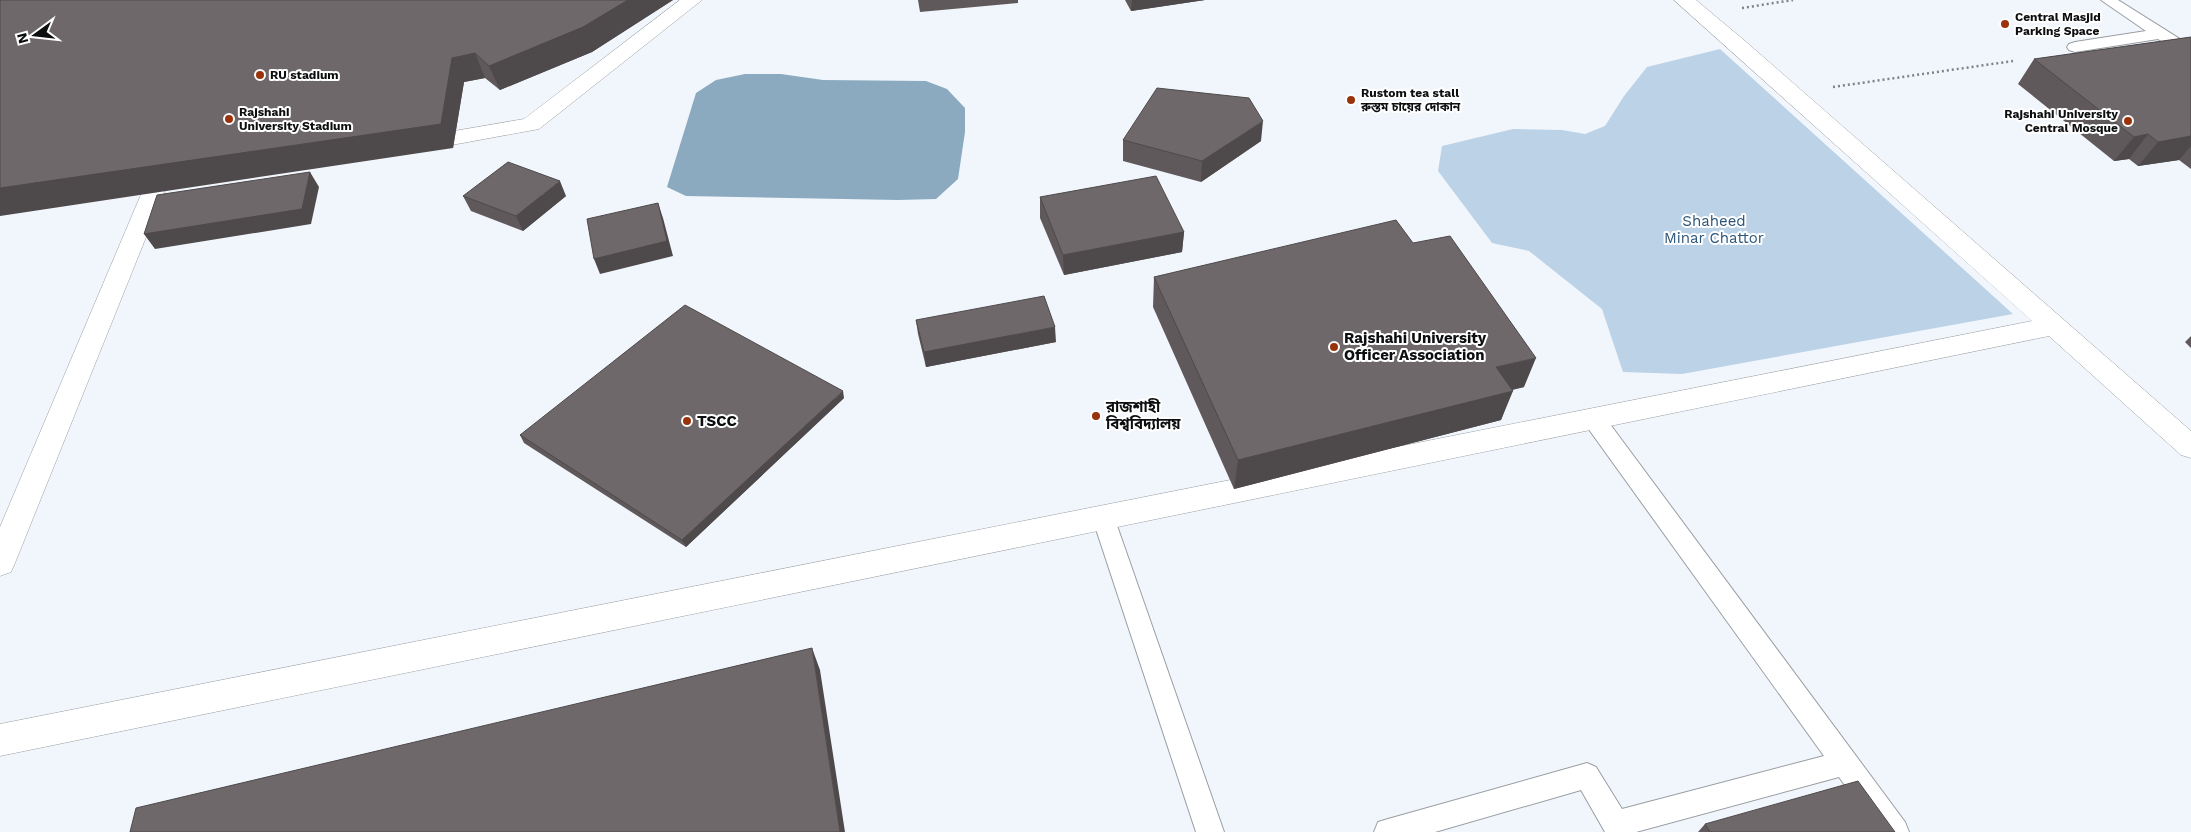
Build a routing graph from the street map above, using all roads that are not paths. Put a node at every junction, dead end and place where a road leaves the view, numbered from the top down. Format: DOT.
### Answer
graph roads {
  1 [pos="692,0"];
  2 [pos="1684,0"];
  3 [pos="2108,0"];
  4 [pos="2159,34"];
  5 [pos="2075,47"];
  6 [pos="2191,53"];
  7 [pos="400,147"];
  8 [pos="127,190"];
  9 [pos="2054,326"];
  10 [pos="1593,418"];
  11 [pos="2191,447"];
  12 [pos="1103,517"];
  13 [pos="0,563"];
  14 [pos="0,740"];
  15 [pos="1844,763"];
  16 [pos="1210,832"];
  17 [pos="1388,832"];
  18 [pos="1895,832"];
  1 -- 7 [label="street"];
  2 -- 9 [label="street"];
  3 -- 4 [label="lane"];
  4 -- 5 [label="lane"];
  4 -- 6 [label="lane"];
  8 -- 13 [label="street"];
  9 -- 10 [label="street"];
  9 -- 11 [label="street"];
  10 -- 12 [label="street"];
  10 -- 15 [label="lane"];
  12 -- 14 [label="street"];
  12 -- 16 [label="lane"];
  15 -- 17 [label="lane"];
  15 -- 18 [label="lane"];
}
